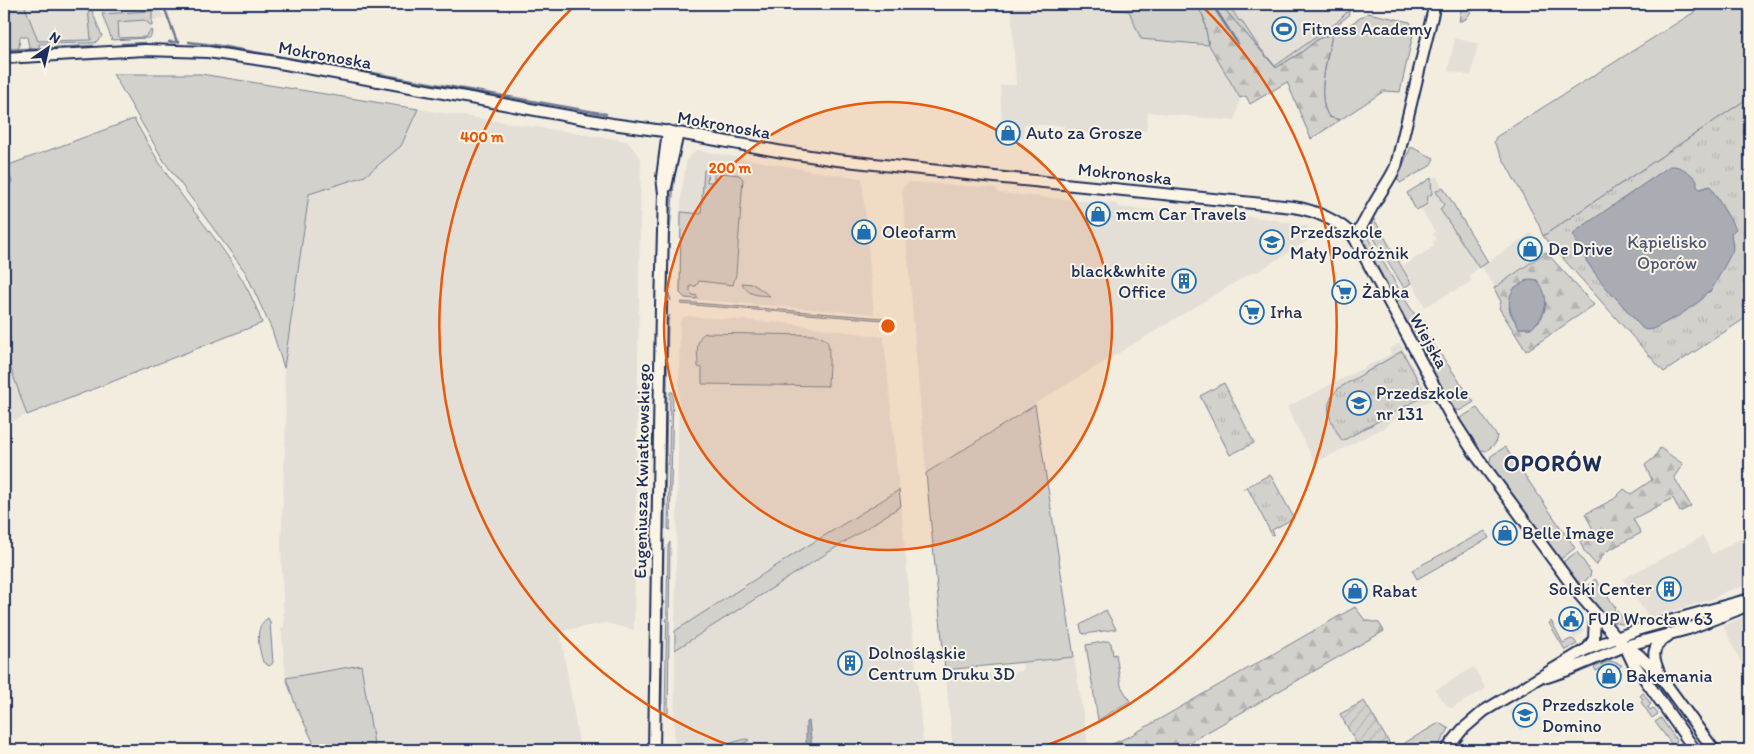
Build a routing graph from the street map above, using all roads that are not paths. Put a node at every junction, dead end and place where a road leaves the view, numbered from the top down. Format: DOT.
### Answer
graph roads {
  1 [pos="1434,4"];
  2 [pos="4,58"];
  3 [pos="673,132"];
  4 [pos="1342,227"];
  5 [pos="1354,237"];
  6 [pos="1750,598"];
  7 [pos="1750,604"];
  8 [pos="1595,614"];
  9 [pos="1672,633"];
  10 [pos="1616,637"];
  11 [pos="1625,646"];
  12 [pos="1588,649"];
  13 [pos="1660,676"];
  14 [pos="1541,678"];
  15 [pos="654,750"];
  16 [pos="1446,750"];
  17 [pos="1695,750"];
  18 [pos="1714,750"];
  1 -- 5 [label="main road"];
  2 -- 3 [label="main road, Mokronoska"];
  3 -- 4 [label="main road, Mokronoska"];
  3 -- 15 [label="main road, Eugeniusza Kwiatkowskiego"];
  4 -- 5 [label="main road, Wiejska"];
  5 -- 8 [label="main road, Wiejska"];
  6 -- 10 [label="main road"];
  7 -- 9 [label="main road"];
  8 -- 10 [label="main road, Wiejska"];
  8 -- 12 [label="main road"];
  9 -- 11 [label="main road"];
  9 -- 13 [label="main road"];
  10 -- 11 [label="main road, Wiejska"];
  10 -- 12 [label="main road"];
  11 -- 13 [label="main road"];
  11 -- 14 [label="main road"];
  11 -- 17 [label="main road"];
  12 -- 14 [label="main road"];
  13 -- 18 [label="main road"];
  14 -- 16 [label="main road"];
}
